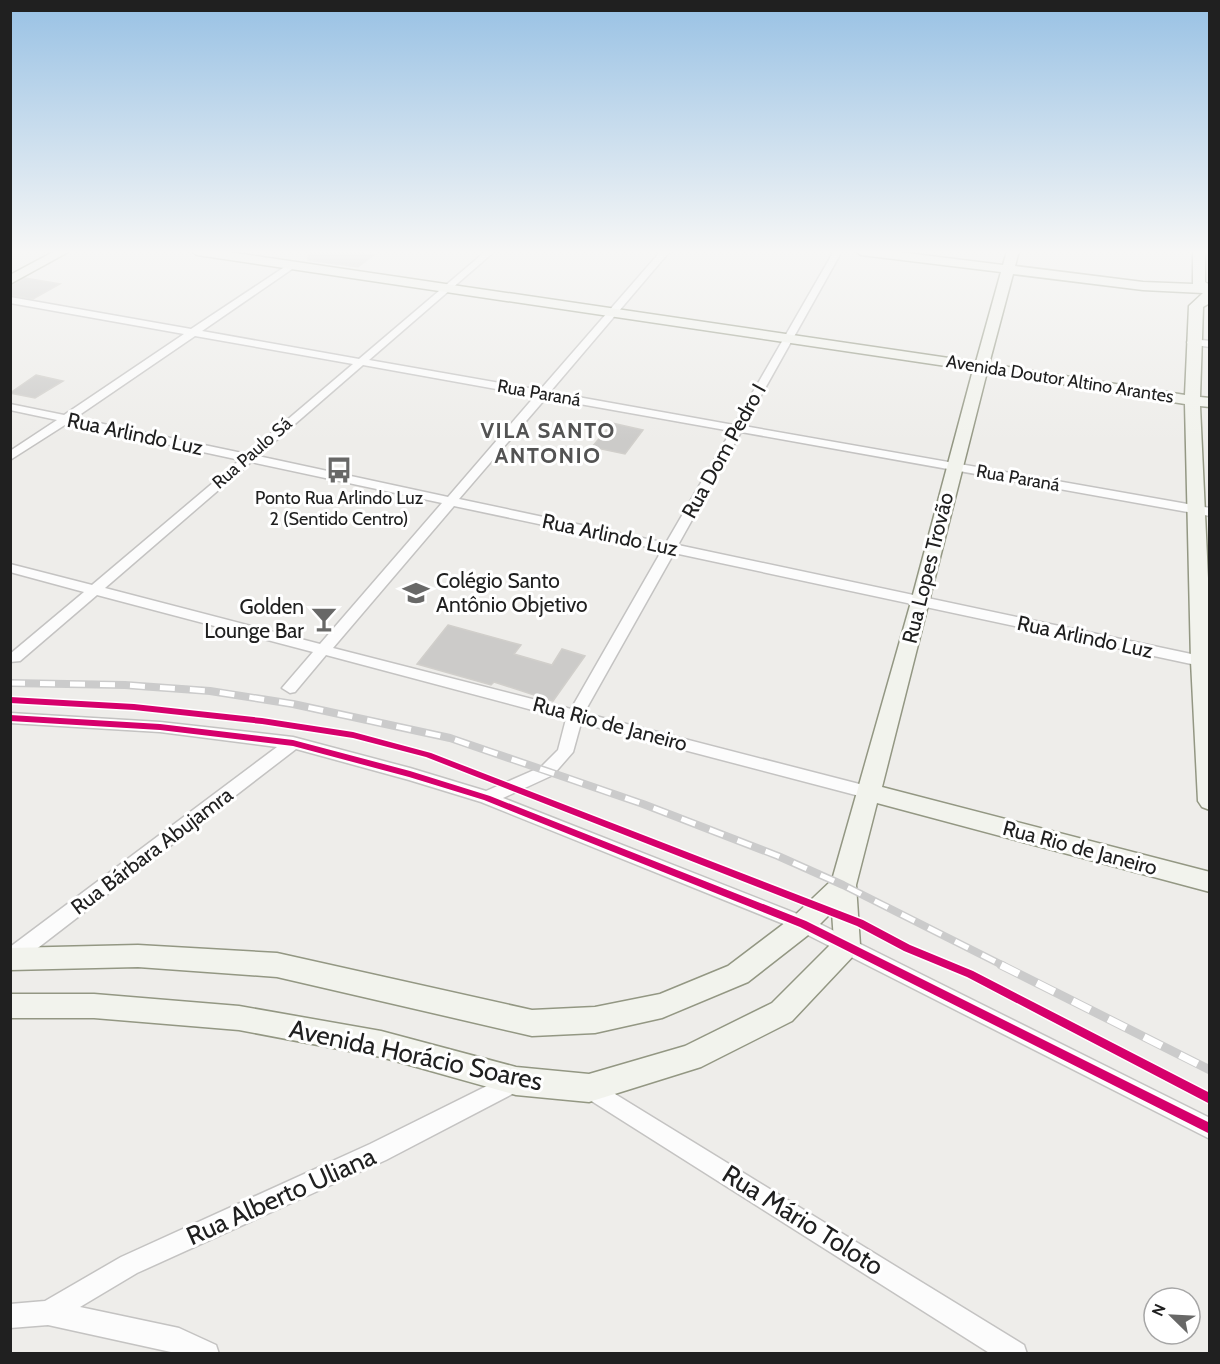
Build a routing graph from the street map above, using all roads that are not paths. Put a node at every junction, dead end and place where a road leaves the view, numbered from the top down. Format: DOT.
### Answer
graph roads {
  1 [pos="94,315"];
  2 [pos="219,315"];
  3 [pos="416,315"];
  4 [pos="611,315"];
  5 [pos="638,315"];
  6 [pos="801,315"];
  7 [pos="996,315"];
  8 [pos="1202,315"];
  9 [pos="193,332"];
  10 [pos="788,337"];
  11 [pos="1201,343"];
  12 [pos="360,362"];
  13 [pos="982,367"];
  14 [pos="542,394"];
  15 [pos="1200,401"];
  16 [pos="10,407"];
  17 [pos="65,419"];
  18 [pos="737,428"];
  19 [pos="10,457"];
  20 [pos="246,458"];
  21 [pos="954,466"];
  22 [pos="449,501"];
  23 [pos="1202,510"];
  24 [pos="669,548"];
  25 [pos="10,568"];
  26 [pos="95,590"];
  27 [pos="921,602"];
  28 [pos="321,649"];
  29 [pos="15,658"];
  30 [pos="1205,662"];
  31 [pos="290,688"];
  32 [pos="575,715"];
  33 [pos="10,718"];
  34 [pos="293,743"];
  35 [pos="867,792"];
  36 [pos="487,798"];
  37 [pos="1209,801"];
  38 [pos="1209,882"];
  39 [pos="843,885"];
  40 [pos="803,924"];
  41 [pos="847,945"];
  42 [pos="10,958"];
  43 [pos="10,1006"];
  44 [pos="516,1082"];
  45 [pos="589,1088"];
  46 [pos="1209,1129"];
  47 [pos="48,1313"];
  48 [pos="10,1316"];
  49 [pos="207,1353"];
  50 [pos="1015,1353"];
  1 -- 9 [label="street, Rua Paraná"];
  2 -- 9 [label="street"];
  3 -- 12 [label="street, Rua Paulo Sá"];
  4 -- 14 [label="street"];
  5 -- 10 [label="main road, Avenida Doutor Altino Arantes"];
  6 -- 10 [label="street, Rua Dom Pedro I"];
  7 -- 13 [label="main road, Rua Lopes Trovão"];
  8 -- 11 [label="main road"];
  9 -- 12 [label="street, Rua Paraná"];
  9 -- 17 [label="street"];
  10 -- 13 [label="main road, Avenida Doutor Altino Arantes"];
  10 -- 18 [label="street, Rua Dom Pedro I"];
  11 -- 15 [label="main road"];
  12 -- 14 [label="street, Rua Paraná"];
  12 -- 20 [label="street, Rua Paulo Sá"];
  13 -- 15 [label="main road, Avenida Doutor Altino Arantes"];
  13 -- 21 [label="main road, Rua Lopes Trovão"];
  14 -- 18 [label="street, Rua Paraná"];
  14 -- 22 [label="street"];
  15 -- 23 [label="main road"];
  16 -- 17 [label="street, Rua Arlindo Luz"];
  17 -- 19 [label="street"];
  17 -- 20 [label="street, Rua Arlindo Luz"];
  18 -- 21 [label="street, Rua Paraná"];
  18 -- 24 [label="street, Rua Dom Pedro I"];
  20 -- 22 [label="street, Rua Arlindo Luz"];
  20 -- 26 [label="street, Rua Paulo Sá"];
  21 -- 23 [label="street, Rua Paraná"];
  21 -- 27 [label="main road, Rua Lopes Trovão"];
  22 -- 24 [label="street, Rua Arlindo Luz"];
  22 -- 28 [label="street"];
  23 -- 30 [label="main road"];
  24 -- 27 [label="street, Rua Arlindo Luz"];
  24 -- 32 [label="street, Rua Dom Pedro I"];
  25 -- 26 [label="street, Rua Rio de Janeiro"];
  26 -- 28 [label="street, Rua Rio de Janeiro"];
  26 -- 29 [label="street, Rua Paulo Sá"];
  27 -- 30 [label="street, Rua Arlindo Luz"];
  27 -- 35 [label="main road, Rua Lopes Trovão"];
  28 -- 31 [label="street"];
  28 -- 32 [label="street, Rua Rio de Janeiro"];
  30 -- 37 [label="main road"];
  32 -- 35 [label="street, Rua Rio de Janeiro"];
  32 -- 36 [label="street, Rua Dom Pedro I"];
  33 -- 34 [label="street"];
  34 -- 36 [label="street"];
  34 -- 42 [label="street, Rua Bárbara Abujamra"];
  35 -- 38 [label="main road, Rua Rio de Janeiro"];
  35 -- 39 [label="main road, Rua Lopes Trovão"];
  36 -- 40 [label="street"];
  39 -- 40 [label="main road"];
  39 -- 41 [label="main road"];
  40 -- 41 [label="street"];
  40 -- 42 [label="main road"];
  41 -- 45 [label="main road, Avenida Horácio Soares"];
  41 -- 46 [label="street"];
  43 -- 44 [label="main road, Avenida Horácio Soares"];
  44 -- 45 [label="main road, Avenida Horácio Soares"];
  44 -- 47 [label="street, Rua Alberto Uliana"];
  45 -- 50 [label="street, Rua Mário Toloto"];
  47 -- 48 [label="street"];
  47 -- 49 [label="street"];
}
